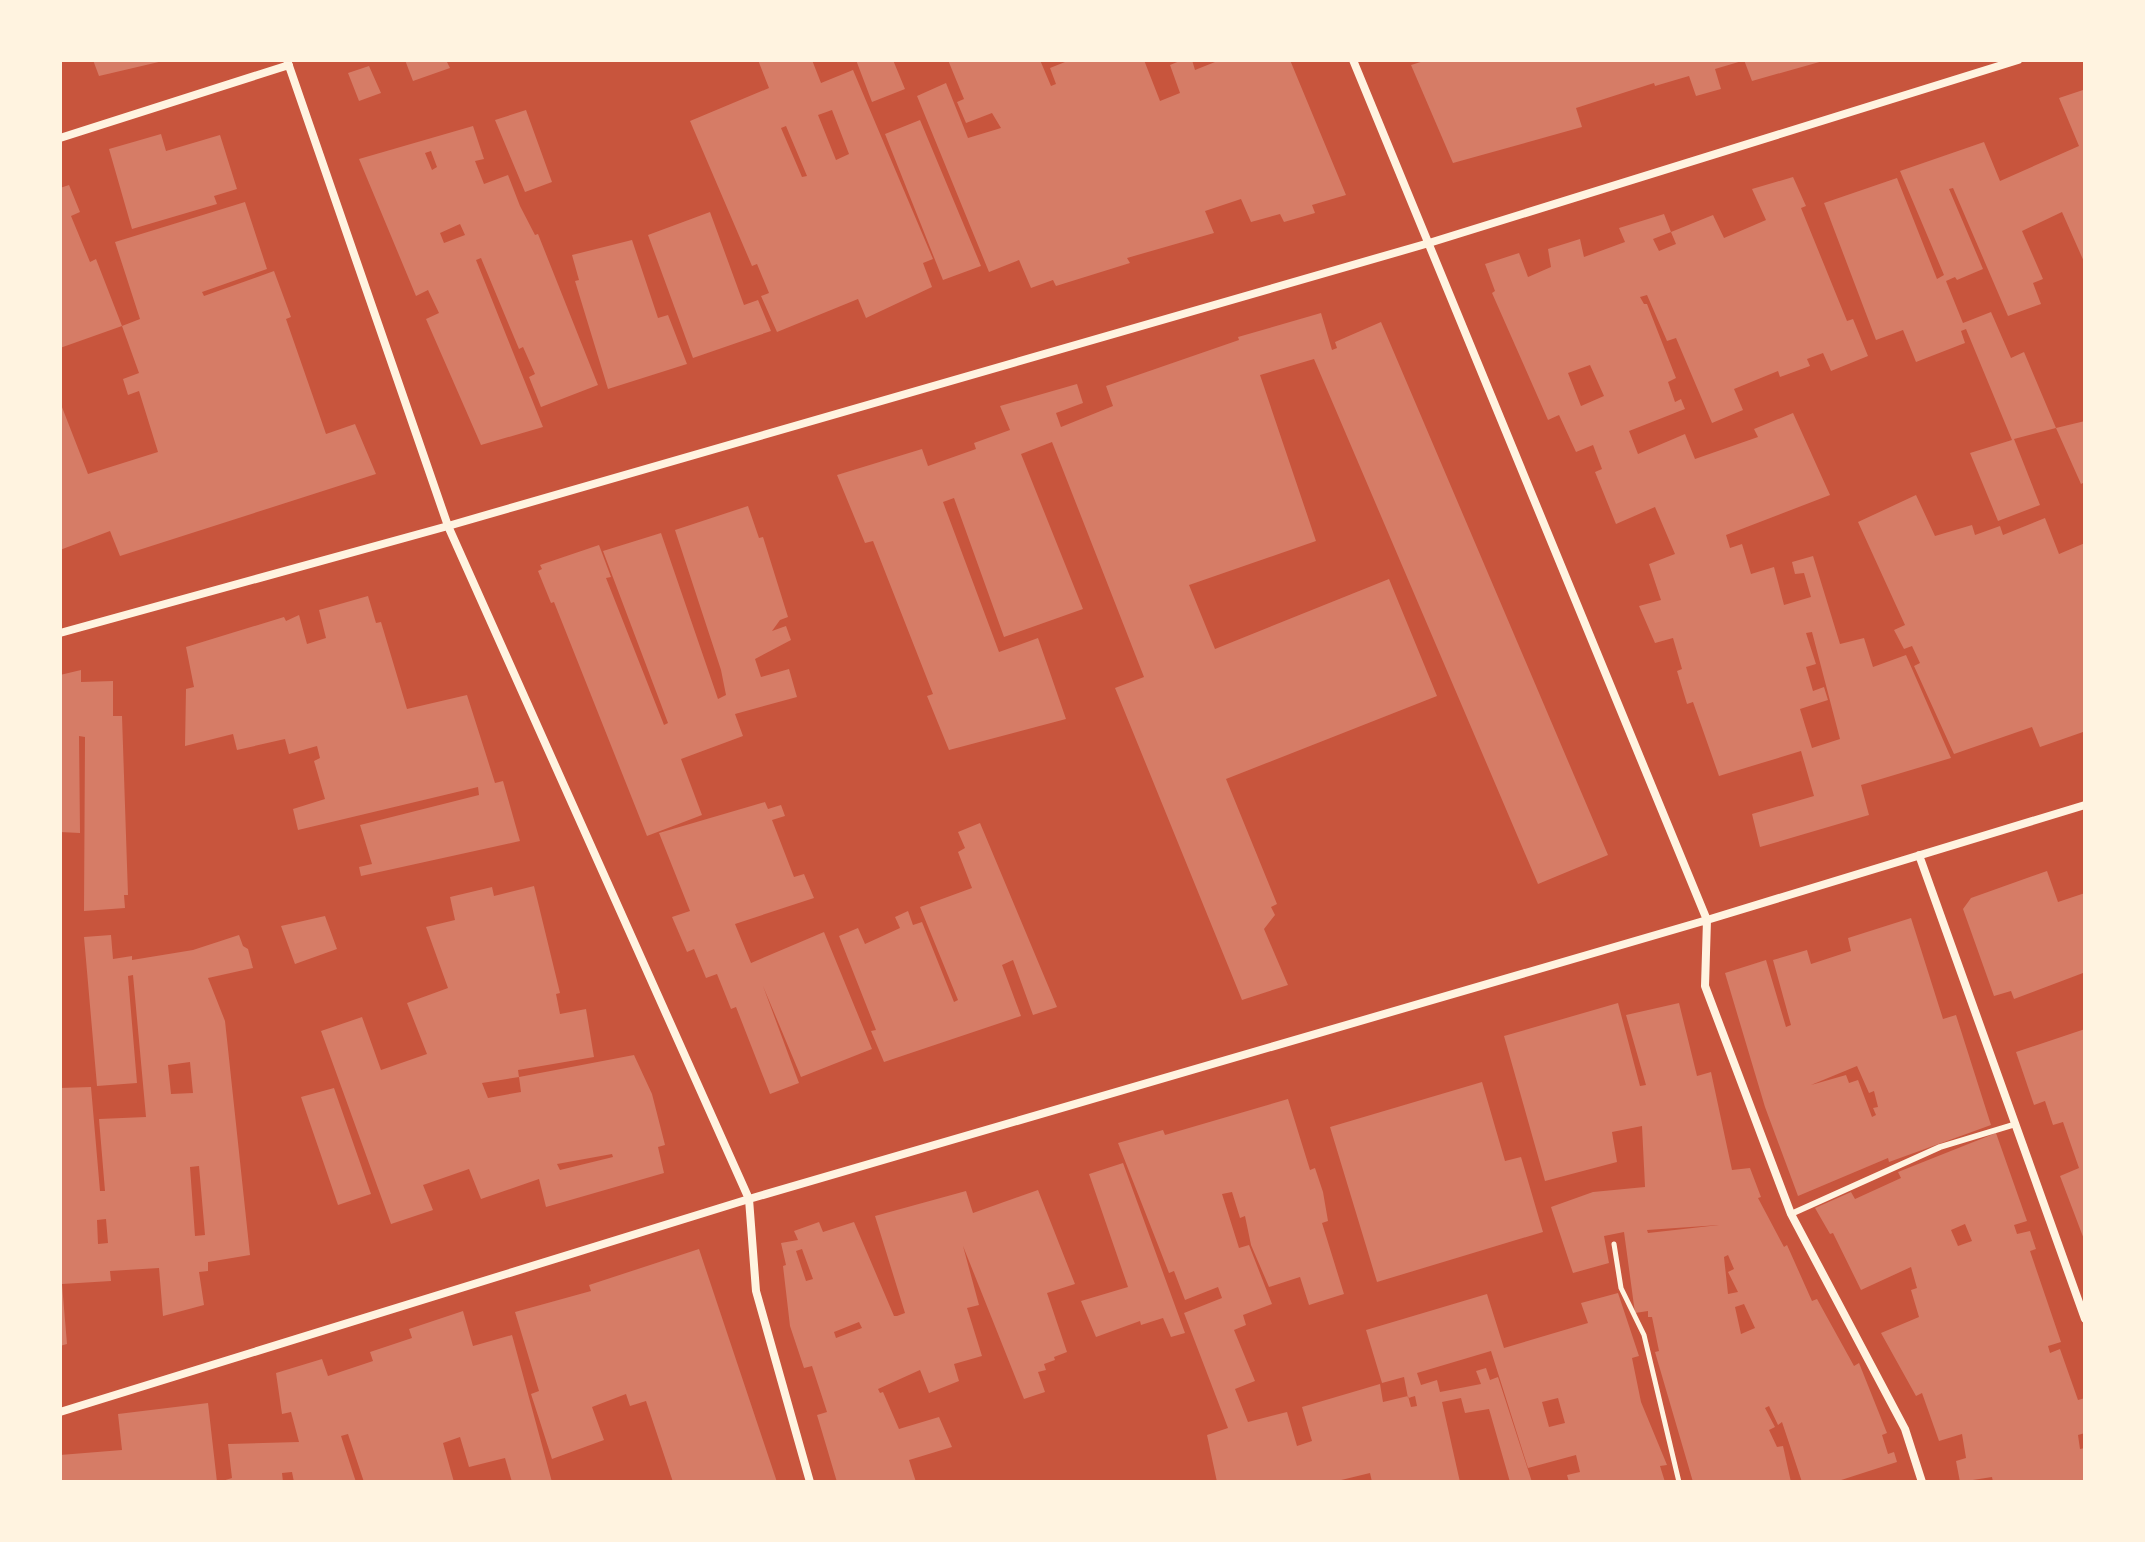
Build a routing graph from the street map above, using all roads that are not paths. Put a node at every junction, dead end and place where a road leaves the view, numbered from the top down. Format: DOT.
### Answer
graph roads {
  1 [pos="1353,60"];
  2 [pos="2018,60"];
  3 [pos="288,63"];
  4 [pos="60,138"];
  5 [pos="1429,243"];
  6 [pos="448,526"];
  7 [pos="60,633"];
  8 [pos="2085,805"];
  9 [pos="1919,855"];
  10 [pos="1707,920"];
  11 [pos="2016,1124"];
  12 [pos="749,1199"];
  13 [pos="1791,1214"];
  14 [pos="2085,1319"];
  15 [pos="60,1412"];
  16 [pos="810,1482"];
  17 [pos="1922,1482"];
  1 -- 5 [label="street"];
  2 -- 5 [label="street"];
  3 -- 4 [label="street"];
  3 -- 6 [label="street"];
  5 -- 6 [label="street"];
  5 -- 10 [label="street"];
  6 -- 7 [label="street"];
  6 -- 12 [label="street"];
  8 -- 9 [label="street"];
  9 -- 10 [label="street"];
  9 -- 11 [label="street"];
  10 -- 12 [label="street"];
  10 -- 13 [label="street"];
  11 -- 13 [label="lane"];
  11 -- 14 [label="street"];
  12 -- 15 [label="street"];
  12 -- 16 [label="street"];
  13 -- 17 [label="street"];
}
